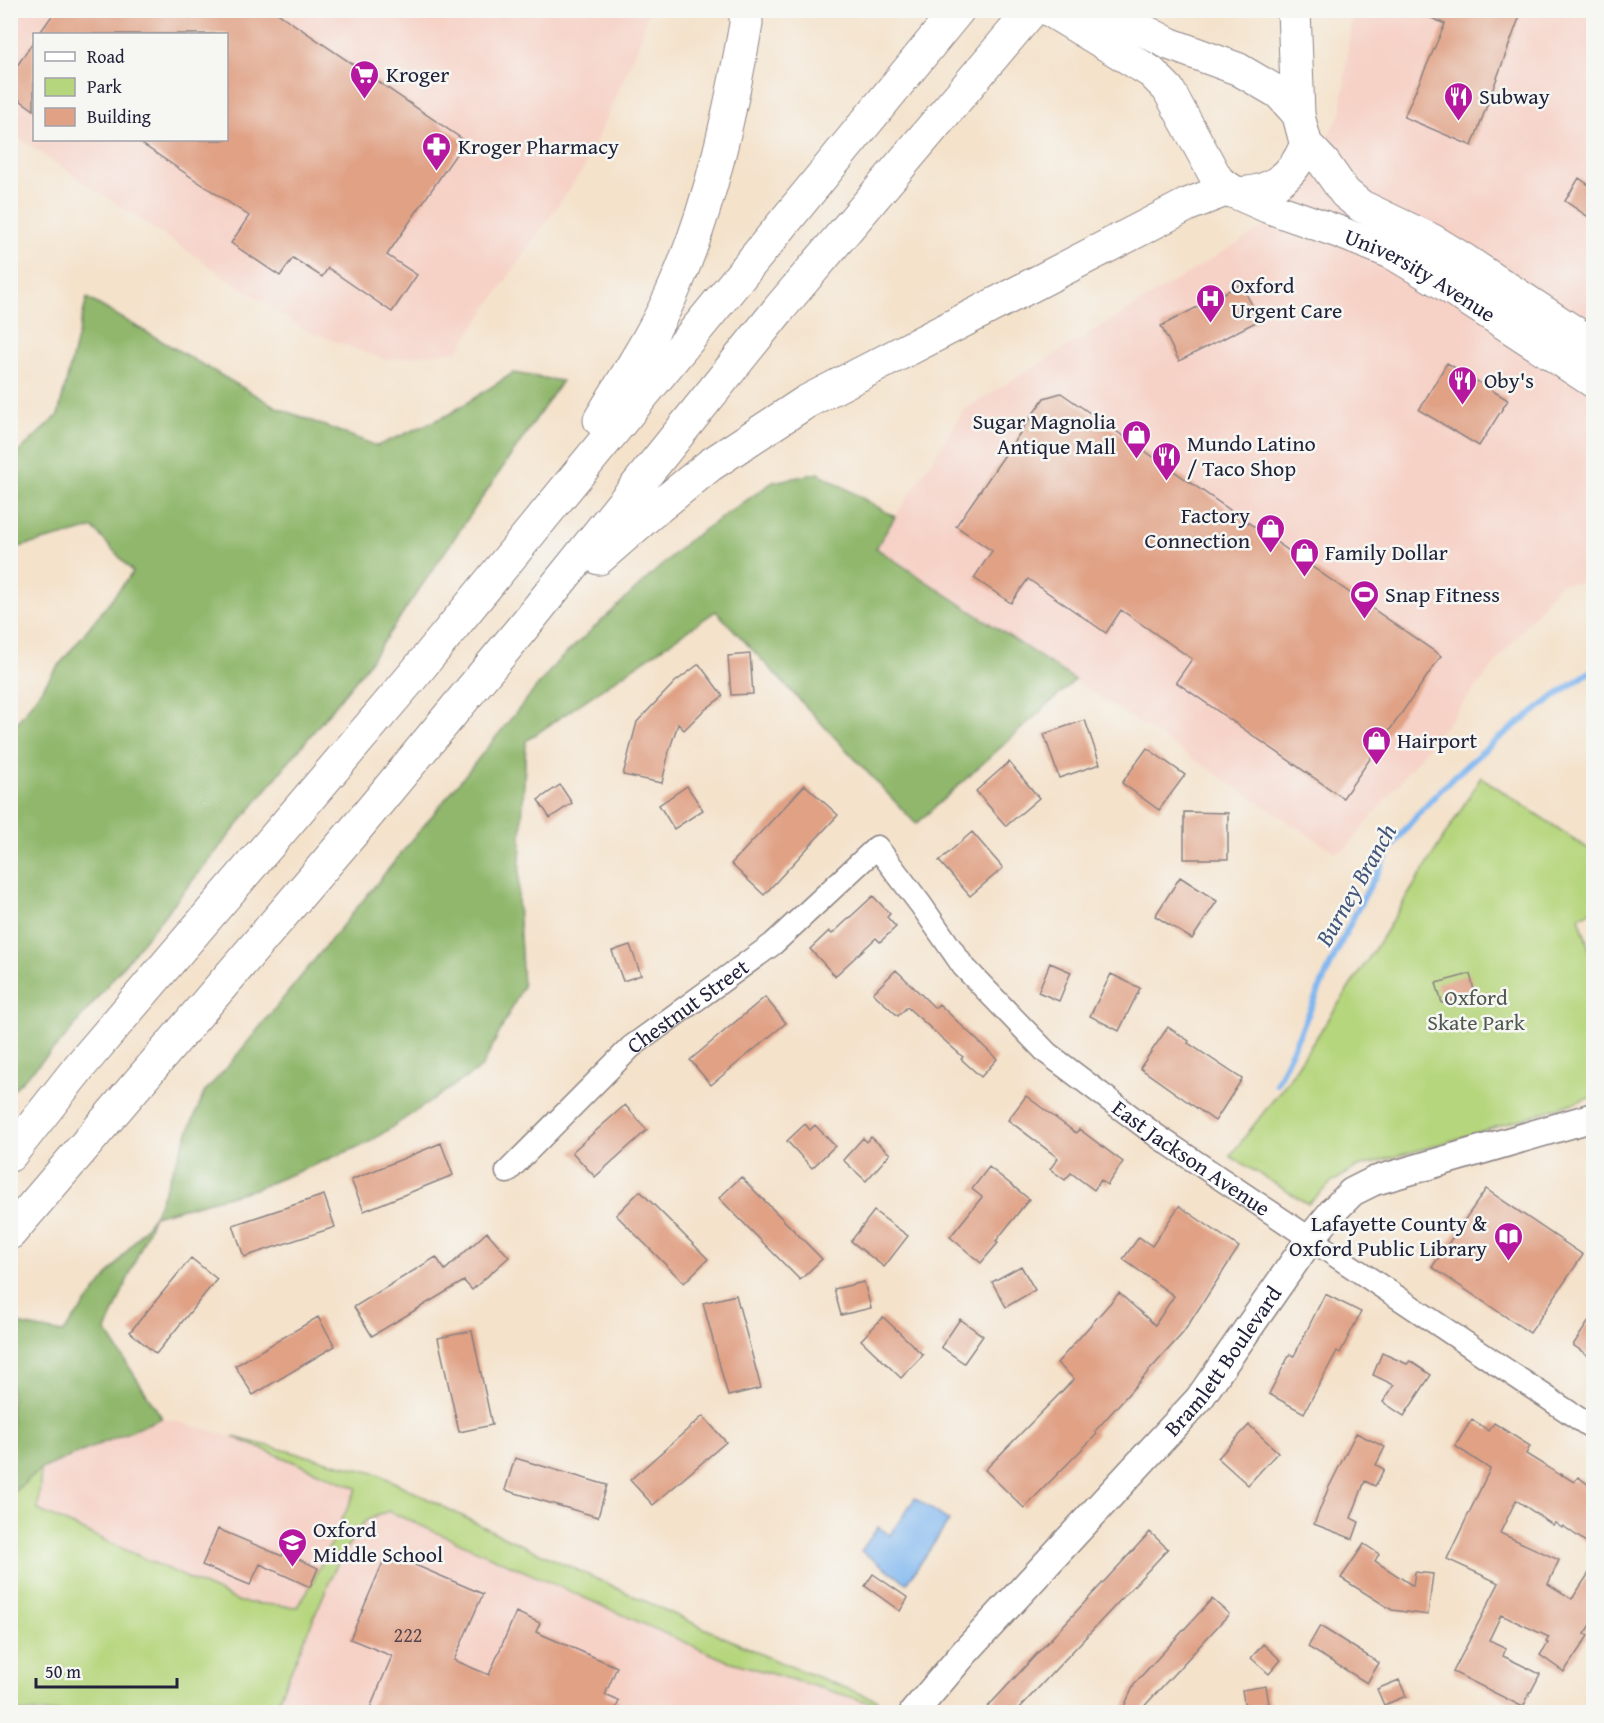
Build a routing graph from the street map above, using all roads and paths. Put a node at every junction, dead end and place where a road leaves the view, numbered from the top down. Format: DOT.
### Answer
graph roads {
  1 [pos="746,10"];
  2 [pos="1032,10"];
  3 [pos="1049,10"];
  4 [pos="1104,10"];
  5 [pos="1294,10"];
  6 [pos="950,20"];
  7 [pos="1302,129"];
  8 [pos="1232,191"];
  9 [pos="1593,345"];
  10 [pos="1593,382"];
  11 [pos="539,520"];
  12 [pos="528,621"];
  13 [pos="877,847"];
  14 [pos="1593,1117"];
  15 [pos="10,1155"];
  16 [pos="507,1172"];
  17 [pos="10,1233"];
  18 [pos="1311,1238"];
  19 [pos="1593,1429"];
  20 [pos="914,1713"];
  1 -- 11 [label="highway"];
  2 -- 12 [label="highway"];
  3 -- 8 [label="main road, University Avenue"];
  4 -- 7 [label="main road, University Avenue"];
  5 -- 7 [label="highway"];
  6 -- 11 [label="highway"];
  7 -- 8 [label="main road"];
  7 -- 9 [label="main road, University Avenue"];
  8 -- 10 [label="main road, University Avenue"];
  8 -- 12 [label="highway"];
  11 -- 15 [label="highway"];
  12 -- 17 [label="highway"];
  13 -- 16 [label="street, Chestnut Street"];
  13 -- 18 [label="street, East Jackson Avenue"];
  14 -- 18 [label="street, Bramlett Boulevard"];
  18 -- 19 [label="street, East Jackson Avenue"];
  18 -- 20 [label="street, Bramlett Boulevard"];
}
